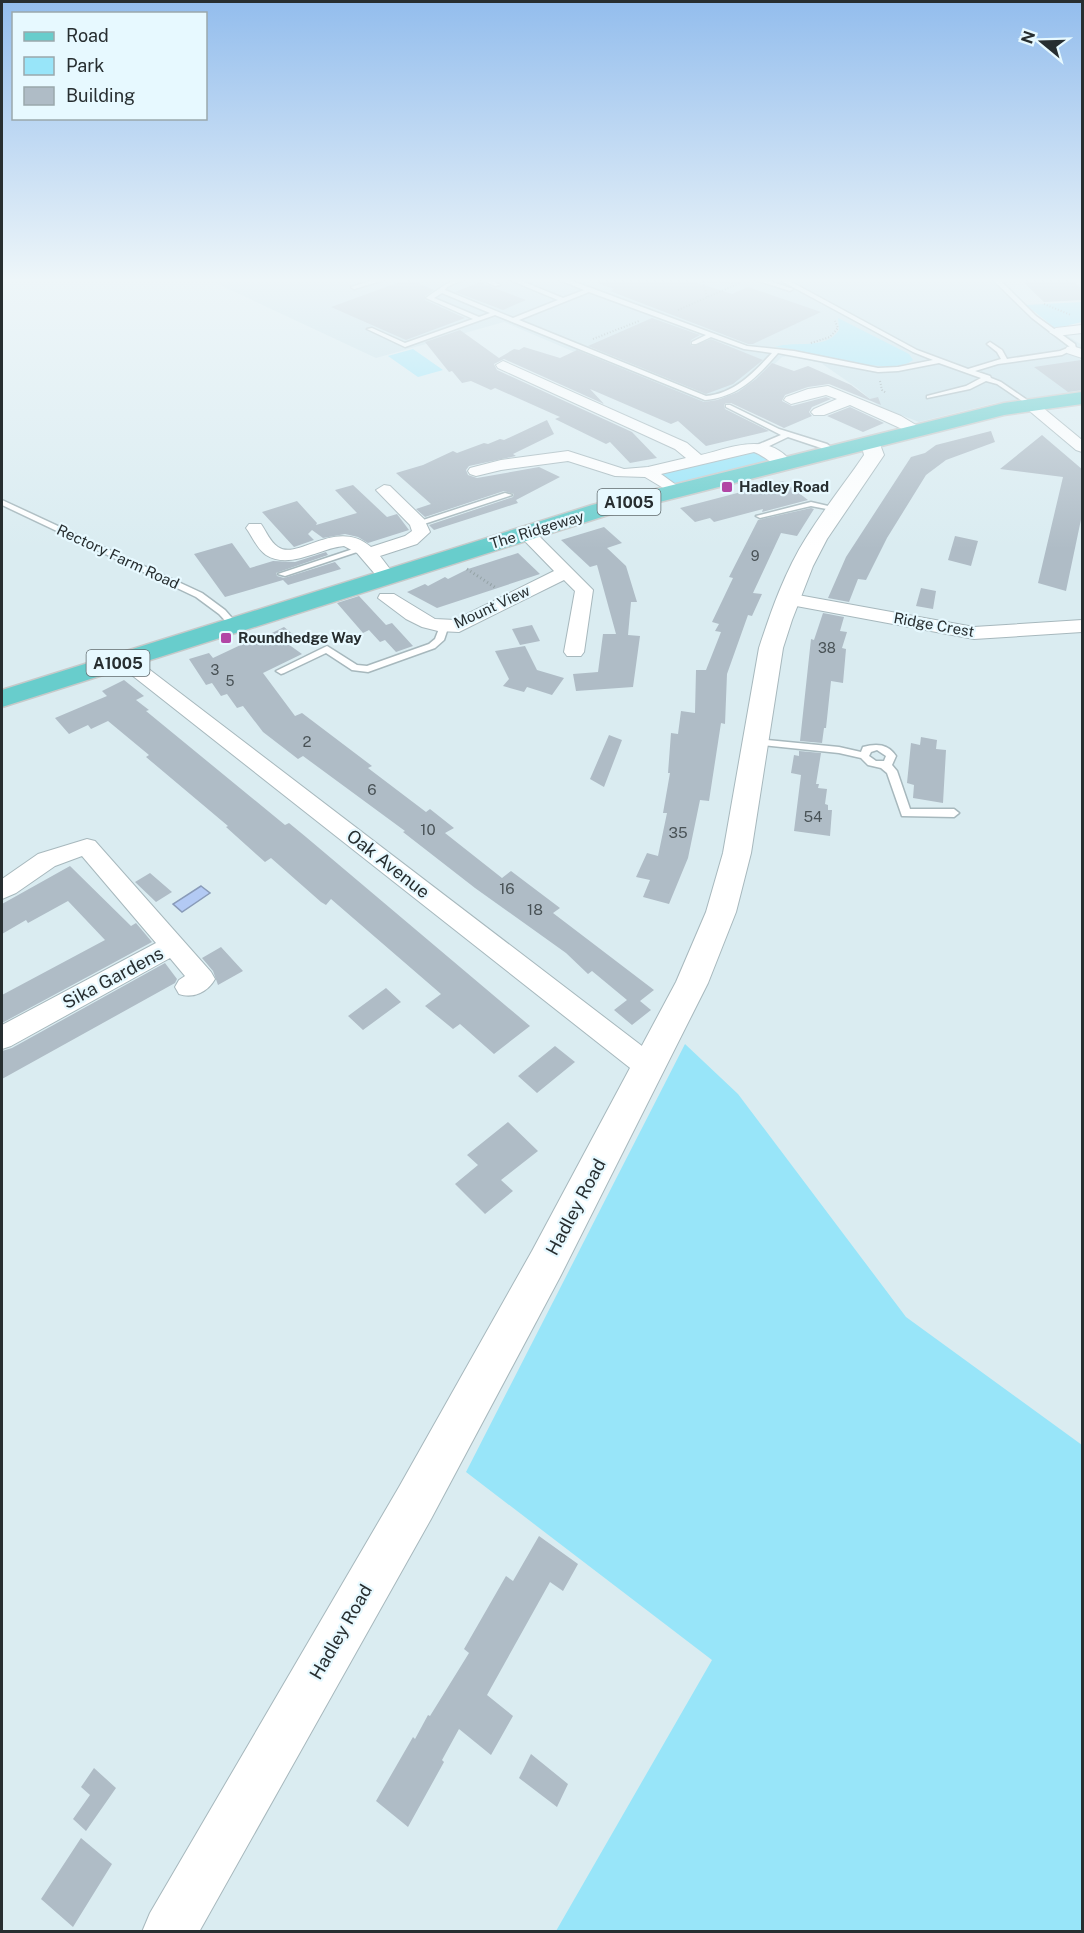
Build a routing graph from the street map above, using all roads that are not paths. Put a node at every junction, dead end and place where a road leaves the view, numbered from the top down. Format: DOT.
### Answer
graph roads {
  1 [pos="510,368"];
  2 [pos="631,368"];
  3 [pos="761,368"];
  4 [pos="868,368"];
  5 [pos="902,368"];
  6 [pos="960,368"];
  7 [pos="978,368"];
  8 [pos="1002,368"];
  9 [pos="747,370"];
  10 [pos="969,371"];
  11 [pos="758,372"];
  12 [pos="988,377"];
  13 [pos="999,382"];
  14 [pos="929,397"];
  15 [pos="1083,398"];
  16 [pos="851,399"];
  17 [pos="791,400"];
  18 [pos="1031,405"];
  19 [pos="728,406"];
  20 [pos="819,412"];
  21 [pos="918,431"];
  22 [pos="788,435"];
  23 [pos="871,443"];
  24 [pos="760,447"];
  25 [pos="1083,447"];
  26 [pos="832,451"];
  27 [pos="698,460"];
  28 [pos="785,464"];
  29 [pos="476,471"];
  30 [pos="648,472"];
  31 [pos="384,490"];
  32 [pos="675,490"];
  33 [pos="508,495"];
  34 [pos="2,502"];
  35 [pos="837,508"];
  36 [pos="760,516"];
  37 [pos="418,523"];
  38 [pos="255,528"];
  39 [pos="526,533"];
  40 [pos="365,552"];
  41 [pos="566,572"];
  42 [pos="282,574"];
  43 [pos="387,587"];
  44 [pos="787,599"];
  45 [pos="232,623"];
  46 [pos="1083,626"];
  47 [pos="444,628"];
  48 [pos="574,652"];
  49 [pos="126,661"];
  50 [pos="281,671"];
  51 [pos="2,699"];
  52 [pos="758,741"];
  53 [pos="864,756"];
  54 [pos="883,764"];
  55 [pos="954,813"];
  56 [pos="2,890"];
  57 [pos="173,945"];
  58 [pos="188,987"];
  59 [pos="2,1038"];
  60 [pos="649,1067"];
  61 [pos="169,1932"];
  1 -- 27 [label="street"];
  2 -- 11 [label="lane"];
  3 -- 11 [label="lane"];
  4 -- 5 [label="lane"];
  6 -- 10 [label="lane"];
  7 -- 10 [label="lane"];
  8 -- 13 [label="lane"];
  9 -- 11 [label="lane"];
  10 -- 12 [label="lane"];
  12 -- 13 [label="lane"];
  12 -- 14 [label="lane"];
  13 -- 18 [label="lane"];
  15 -- 18 [label="main road, The Ridgeway / A1005"];
  16 -- 17 [label="street"];
  16 -- 20 [label="street"];
  16 -- 21 [label="street"];
  18 -- 21 [label="main road, The Ridgeway / A1005"];
  18 -- 25 [label="street"];
  19 -- 22 [label="lane"];
  21 -- 23 [label="main road, The Ridgeway / A1005"];
  22 -- 24 [label="lane"];
  22 -- 26 [label="lane"];
  23 -- 26 [label="main road, The Ridgeway / A1005"];
  23 -- 35 [label="street, Hadley Road"];
  24 -- 27 [label="street"];
  24 -- 28 [label="street"];
  26 -- 28 [label="main road, The Ridgeway / A1005"];
  27 -- 30 [label="street"];
  28 -- 32 [label="main road, The Ridgeway / A1005"];
  29 -- 30 [label="street"];
  30 -- 32 [label="street"];
  31 -- 37 [label="street"];
  32 -- 39 [label="main road, The Ridgeway / A1005"];
  33 -- 37 [label="lane"];
  34 -- 45 [label="lane, Rectory Farm Road"];
  35 -- 36 [label="lane"];
  35 -- 44 [label="street, Hadley Road"];
  37 -- 40 [label="street"];
  38 -- 40 [label="street"];
  39 -- 41 [label="street"];
  39 -- 43 [label="main road, The Ridgeway / A1005"];
  40 -- 42 [label="lane"];
  40 -- 43 [label="street"];
  41 -- 47 [label="street, Mount View"];
  41 -- 48 [label="street"];
  43 -- 45 [label="main road, The Ridgeway / A1005"];
  43 -- 47 [label="street, Mount View"];
  44 -- 46 [label="street, Ridge Crest"];
  44 -- 52 [label="street, Hadley Road"];
  45 -- 49 [label="main road, The Ridgeway / A1005"];
  47 -- 50 [label="lane"];
  49 -- 51 [label="main road, The Ridgeway / A1005"];
  49 -- 60 [label="street, Oak Avenue"];
  52 -- 53 [label="lane"];
  52 -- 60 [label="street, Hadley Road"];
  53 -- 54 [label="lane"];
  53 -- 54 [label="lane"];
  54 -- 55 [label="lane"];
  56 -- 57 [label="street, Sika Gardens"];
  57 -- 58 [label="street"];
  57 -- 59 [label="street, Sika Gardens"];
  60 -- 61 [label="street, Hadley Road"];
}
